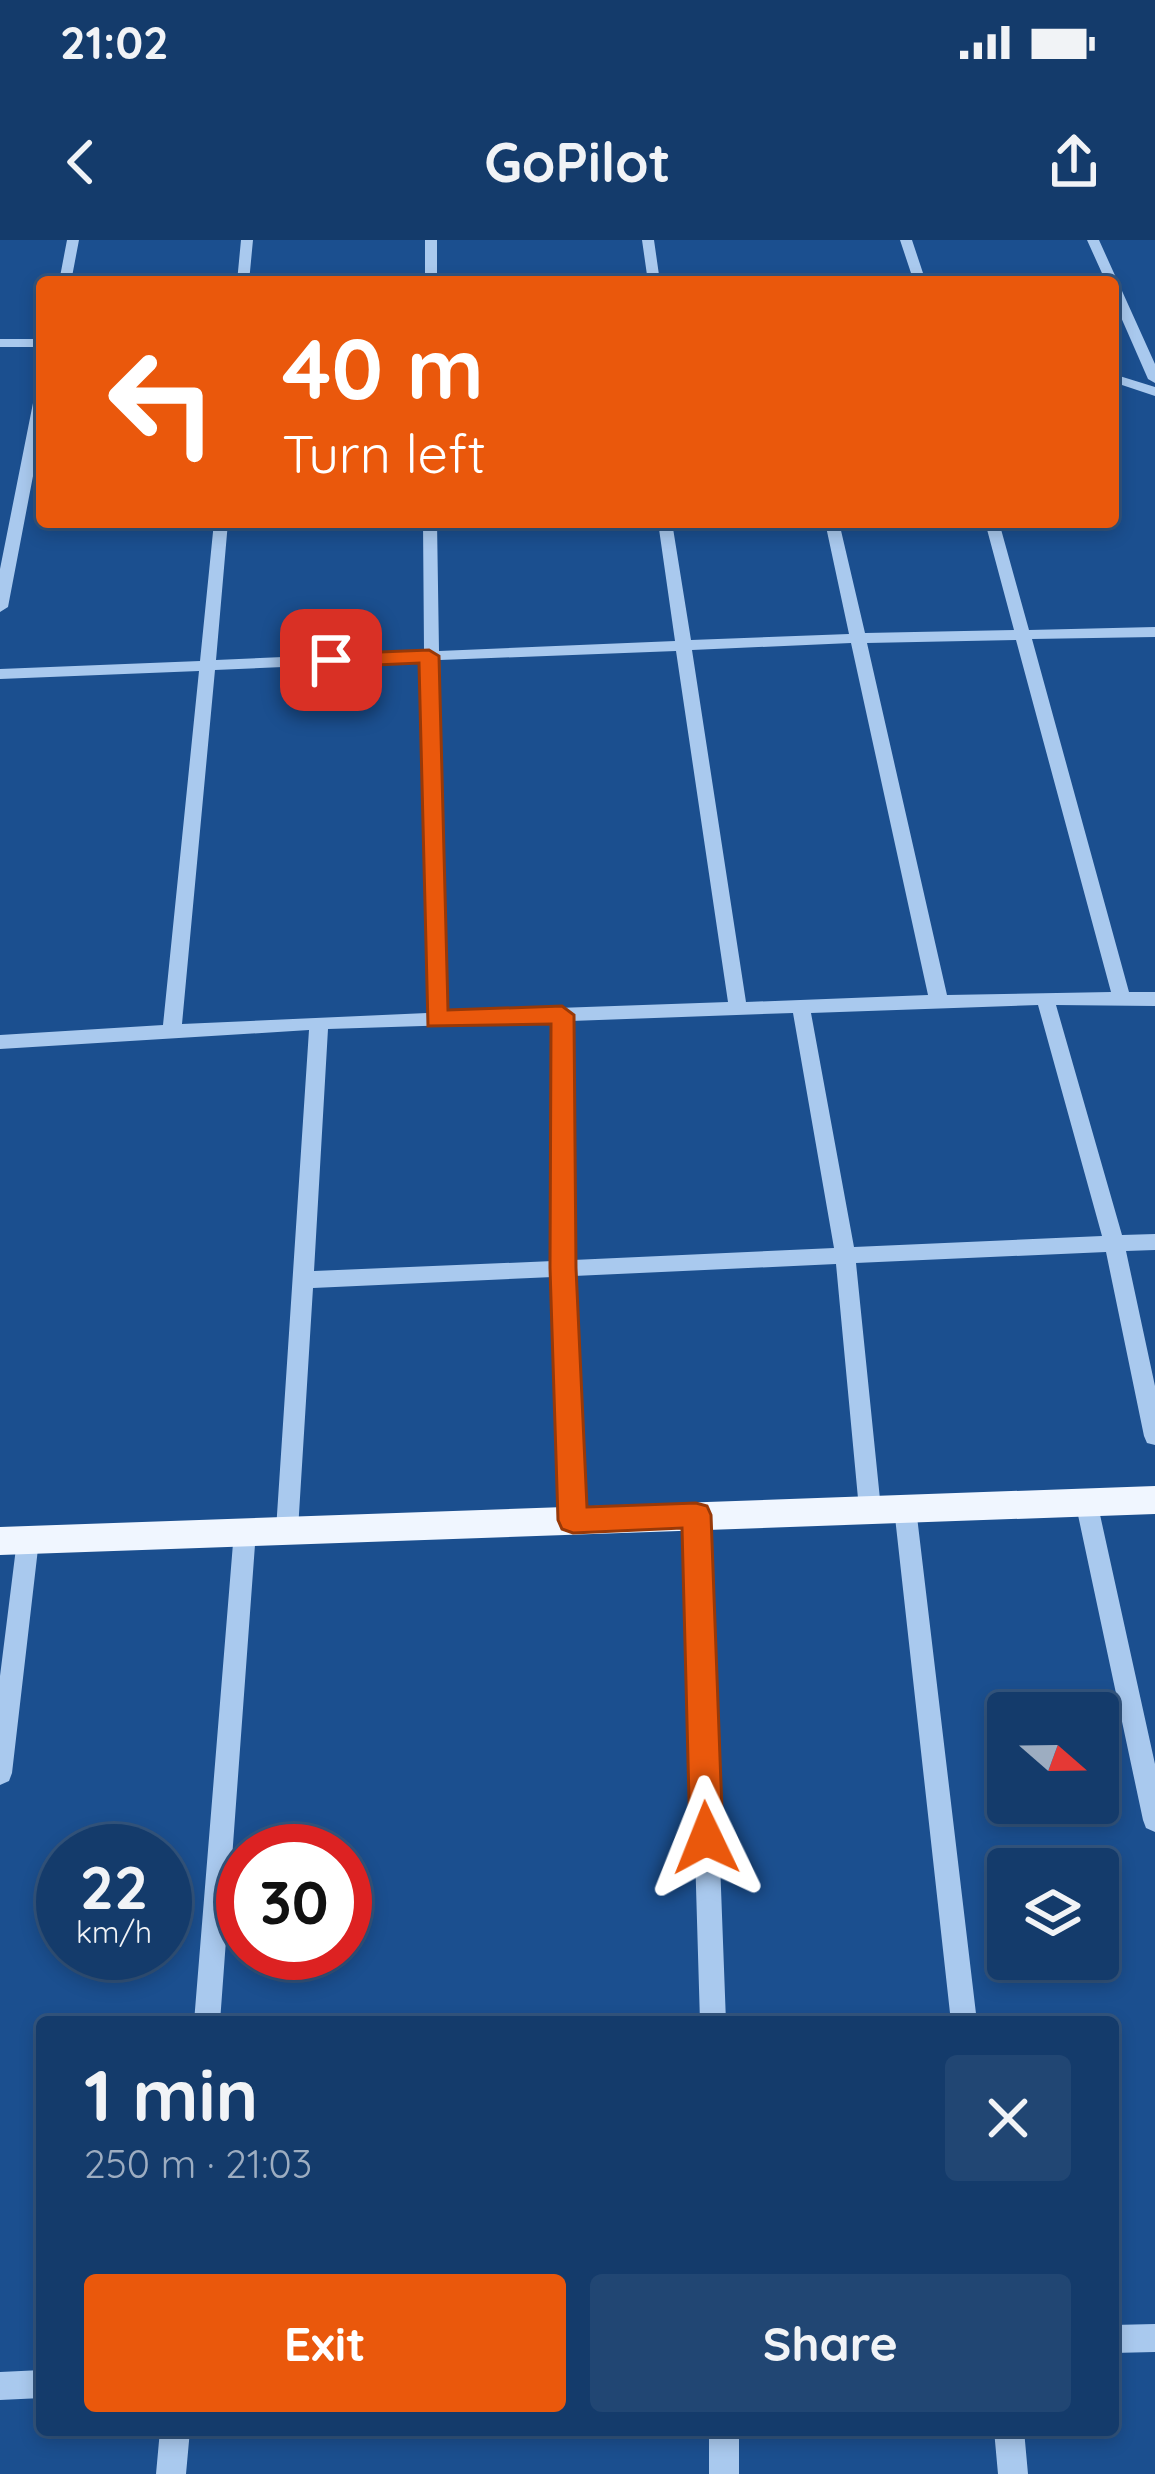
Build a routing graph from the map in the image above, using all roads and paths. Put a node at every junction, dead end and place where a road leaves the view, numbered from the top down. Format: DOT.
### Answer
graph roads {
  1 [pos="73,240"];
  2 [pos="247,240"];
  3 [pos="431,240"];
  4 [pos="648,240"];
  5 [pos="906,240"];
  6 [pos="1094,240"];
  7 [pos="65,276"];
  8 [pos="244,276"];
  9 [pos="431,276"];
  10 [pos="653,276"];
  11 [pos="918,276"];
  12 [pos="1110,276"];
  13 [pos="1119,297"];
  14 [pos="36,343"];
  15 [pos="0,344"];
  16 [pos="1155,379"];
  17 [pos="1119,380"];
  18 [pos="1155,392"];
  19 [pos="36,424"];
  20 [pos="220,528"];
  21 [pos="430,528"];
  22 [pos="666,528"];
  23 [pos="834,528"];
  24 [pos="994,528"];
  25 [pos="0,607"];
  26 [pos="1155,632"];
  27 [pos="1024,637"];
  28 [pos="861,638"];
  29 [pos="683,646"];
  30 [pos="429,656"];
  31 [pos="208,664"];
  32 [pos="0,674"];
  33 [pos="1045,998"];
  34 [pos="1155,999"];
  35 [pos="1122,1000"];
  36 [pos="939,1002"];
  37 [pos="801,1006"];
  38 [pos="738,1009"];
  39 [pos="562,1015"];
  40 [pos="436,1019"];
  41 [pos="319,1023"];
  42 [pos="172,1032"];
  43 [pos="0,1042"];
  44 [pos="1155,1242"];
  45 [pos="1114,1244"];
  46 [pos="845,1255"];
  47 [pos="563,1268"];
  48 [pos="302,1280"];
  49 [pos="1155,1436"];
  50 [pos="1155,1499"];
  51 [pos="1086,1502"];
  52 [pos="905,1508"];
  53 [pos="871,1509"];
  54 [pos="696,1515"];
  55 [pos="573,1520"];
  56 [pos="287,1530"];
  57 [pos="245,1532"];
  58 [pos="14,1540"];
  59 [pos="0,1773"];
  60 [pos="1155,1820"];
  61 [pos="207,2016"];
  62 [pos="712,2016"];
  63 [pos="963,2016"];
  64 [pos="1155,2338"];
  65 [pos="1119,2339"];
  66 [pos="36,2384"];
  67 [pos="0,2386"];
  68 [pos="174,2436"];
  69 [pos="724,2436"];
  70 [pos="1010,2436"];
  71 [pos="171,2474"];
  72 [pos="724,2474"];
  73 [pos="1013,2474"];
  1 -- 7 [label="street"];
  2 -- 8 [label="street"];
  3 -- 9 [label="street"];
  4 -- 10 [label="street"];
  5 -- 11 [label="street"];
  6 -- 12 [label="street"];
  13 -- 16 [label="street"];
  14 -- 15 [label="street"];
  17 -- 18 [label="street"];
  19 -- 25 [label="street"];
  20 -- 31 [label="street"];
  21 -- 30 [label="street"];
  22 -- 29 [label="street"];
  23 -- 28 [label="street"];
  24 -- 27 [label="street"];
  26 -- 27 [label="street"];
  27 -- 28 [label="street"];
  27 -- 35 [label="street"];
  28 -- 29 [label="street"];
  28 -- 36 [label="street"];
  29 -- 30 [label="street"];
  29 -- 38 [label="street"];
  30 -- 31 [label="street"];
  30 -- 40 [label="street"];
  31 -- 32 [label="street"];
  31 -- 42 [label="street"];
  33 -- 35 [label="street"];
  33 -- 36 [label="street"];
  33 -- 45 [label="street"];
  34 -- 35 [label="street"];
  36 -- 37 [label="street"];
  37 -- 38 [label="street"];
  37 -- 46 [label="street"];
  38 -- 39 [label="street"];
  39 -- 40 [label="street"];
  39 -- 47 [label="street"];
  40 -- 41 [label="street"];
  41 -- 42 [label="street"];
  41 -- 48 [label="street"];
  42 -- 43 [label="street"];
  44 -- 45 [label="street"];
  45 -- 46 [label="street"];
  45 -- 49 [label="street"];
  46 -- 47 [label="street"];
  46 -- 53 [label="street"];
  47 -- 48 [label="street"];
  47 -- 55 [label="street"];
  48 -- 56 [label="street"];
  50 -- 51 [label="main road"];
  51 -- 52 [label="main road"];
  51 -- 60 [label="street"];
  52 -- 53 [label="main road"];
  52 -- 63 [label="street"];
  53 -- 54 [label="main road"];
  54 -- 55 [label="main road"];
  54 -- 62 [label="street"];
  55 -- 56 [label="main road"];
  56 -- 57 [label="main road"];
  57 -- 58 [label="main road"];
  57 -- 61 [label="street"];
  58 -- 59 [label="street"];
  64 -- 65 [label="street"];
  66 -- 67 [label="street"];
  68 -- 71 [label="street"];
  69 -- 72 [label="street"];
  70 -- 73 [label="street"];
}
